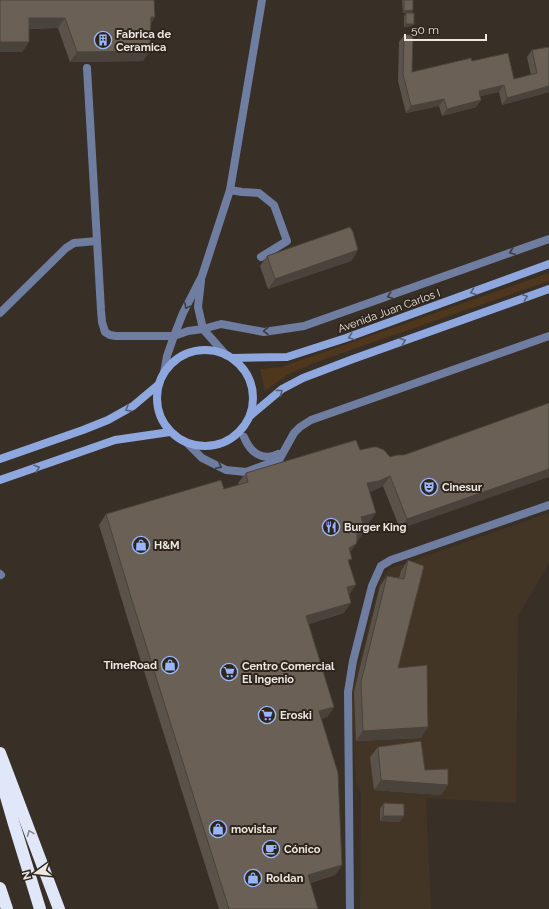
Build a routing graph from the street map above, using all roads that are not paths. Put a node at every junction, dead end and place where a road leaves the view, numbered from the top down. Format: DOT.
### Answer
graph roads {
  1 [pos="262,0"];
  2 [pos="87,68"];
  3 [pos="230,190"];
  4 [pos="549,239"];
  5 [pos="97,241"];
  6 [pos="261,257"];
  7 [pos="549,264"];
  8 [pos="202,276"];
  9 [pos="549,289"];
  10 [pos="0,313"];
  11 [pos="203,329"];
  12 [pos="174,336"];
  13 [pos="549,336"];
  14 [pos="229,356"];
  15 [pos="164,373"];
  16 [pos="158,385"];
  17 [pos="250,416"];
  18 [pos="170,432"];
  19 [pos="244,437"];
  20 [pos="188,444"];
  21 [pos="286,447"];
  22 [pos="0,459"];
  23 [pos="0,480"];
  24 [pos="549,505"];
  25 [pos="0,753"];
  26 [pos="0,776"];
  27 [pos="0,888"];
  28 [pos="7,909"];
  29 [pos="40,909"];
  30 [pos="59,909"];
  31 [pos="350,909"];
  1 -- 3 [label="street"];
  2 -- 5 [label="street"];
  3 -- 6 [label="street"];
  3 -- 8 [label="street"];
  4 -- 11 [label="street, one-way"];
  5 -- 10 [label="street"];
  5 -- 12 [label="street"];
  7 -- 14 [label="street, Avenida Juan Carlos I, one-way"];
  8 -- 11 [label="street"];
  8 -- 12 [label="street, one-way"];
  17 -- 9 [label="street, one-way"];
  11 -- 12 [label="street"];
  11 -- 14 [label="street"];
  12 -- 15 [label="street"];
  13 -- 21 [label="street"];
  14 -- 15 [label="street"];
  14 -- 17 [label="street"];
  15 -- 16 [label="street"];
  16 -- 18 [label="street"];
  16 -- 22 [label="street, one-way"];
  17 -- 20 [label="street"];
  18 -- 20 [label="street"];
  23 -- 18 [label="street, one-way"];
  19 -- 21 [label="street"];
  20 -- 21 [label="street, one-way"];
  24 -- 31 [label="street"];
  30 -- 25 [label="highway, one-way"];
  26 -- 29 [label="highway"];
  27 -- 28 [label="highway"];
}
